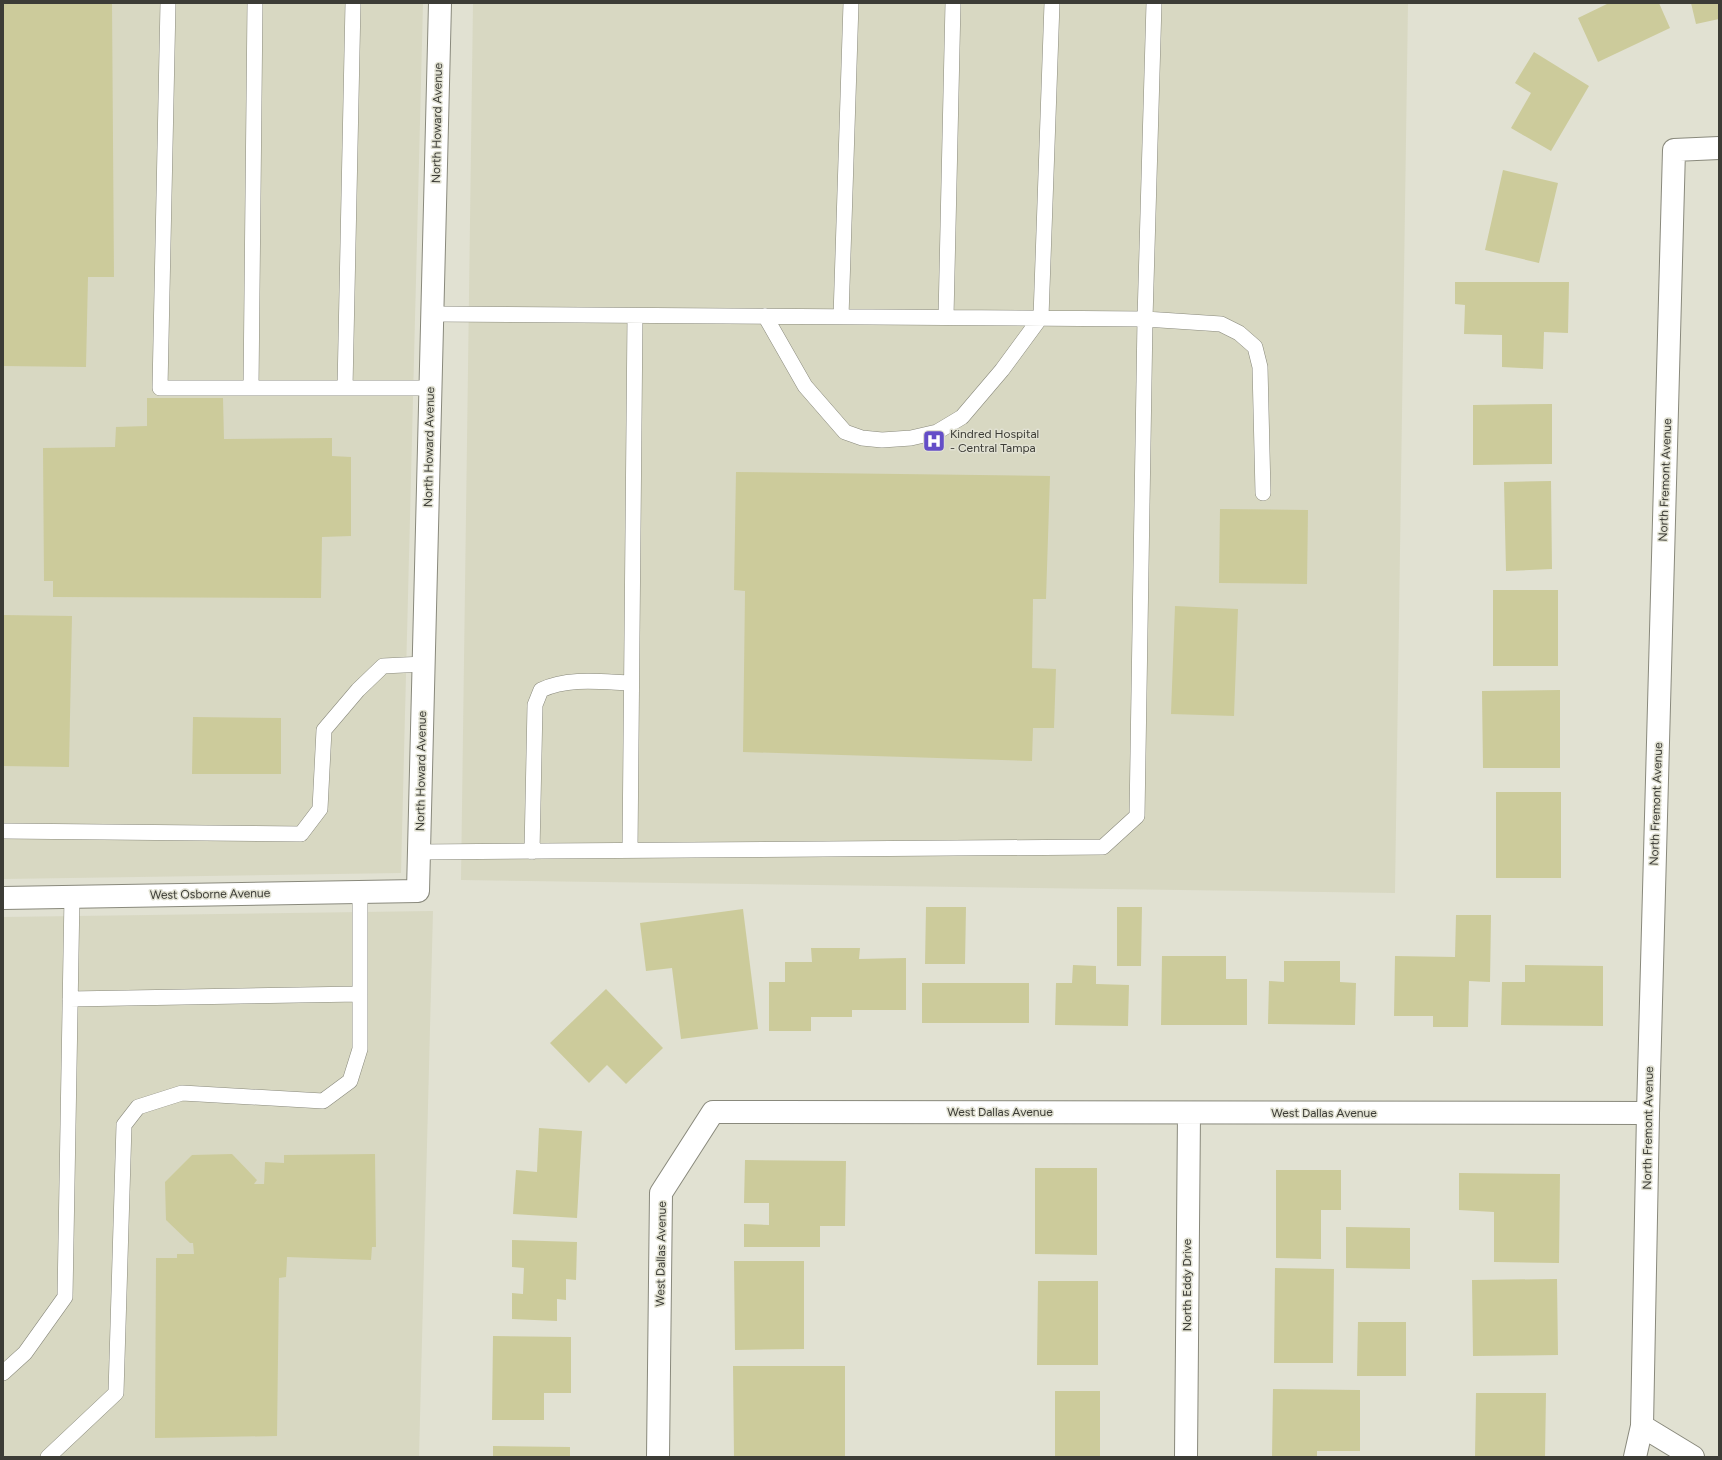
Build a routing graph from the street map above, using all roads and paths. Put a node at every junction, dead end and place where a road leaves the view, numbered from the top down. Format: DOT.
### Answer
graph roads {
  1 [pos="168,3"];
  2 [pos="254,3"];
  3 [pos="353,3"];
  4 [pos="440,3"];
  5 [pos="852,3"];
  6 [pos="953,3"];
  7 [pos="1052,3"];
  8 [pos="1154,3"];
  9 [pos="1719,148"];
  10 [pos="432,314"];
  11 [pos="635,316"];
  12 [pos="765,316"];
  13 [pos="841,317"];
  14 [pos="946,317"];
  15 [pos="1041,317"];
  16 [pos="1145,319"];
  17 [pos="251,388"];
  18 [pos="345,388"];
  19 [pos="430,388"];
  20 [pos="1263,493"];
  21 [pos="424,664"];
  22 [pos="632,683"];
  23 [pos="3,831"];
  24 [pos="630,850"];
  25 [pos="419,852"];
  26 [pos="532,852"];
  27 [pos="360,892"];
  28 [pos="418,892"];
  29 [pos="72,896"];
  30 [pos="3,898"];
  31 [pos="360,994"];
  32 [pos="70,999"];
  33 [pos="1189,1113"];
  34 [pos="1648,1113"];
  35 [pos="3,1373"];
  36 [pos="1642,1426"];
  37 [pos="48,1457"];
  38 [pos="658,1457"];
  39 [pos="1186,1457"];
  40 [pos="1635,1457"];
  41 [pos="1693,1457"];
  1 -- 17 [label="lane"];
  2 -- 17 [label="lane"];
  3 -- 18 [label="lane"];
  4 -- 10 [label="street, North Howard Avenue"];
  5 -- 13 [label="lane"];
  6 -- 14 [label="lane"];
  7 -- 15 [label="lane"];
  8 -- 16 [label="lane"];
  9 -- 34 [label="street, North Fremont Avenue"];
  10 -- 11 [label="lane"];
  10 -- 19 [label="street, North Howard Avenue"];
  11 -- 12 [label="lane"];
  11 -- 22 [label="lane"];
  12 -- 13 [label="lane"];
  12 -- 15 [label="lane"];
  13 -- 14 [label="lane"];
  14 -- 15 [label="lane"];
  15 -- 16 [label="lane"];
  16 -- 20 [label="lane"];
  16 -- 24 [label="lane"];
  17 -- 18 [label="lane"];
  18 -- 19 [label="lane"];
  19 -- 21 [label="street, North Howard Avenue"];
  21 -- 23 [label="lane"];
  21 -- 25 [label="street, North Howard Avenue"];
  22 -- 24 [label="lane"];
  22 -- 26 [label="lane"];
  24 -- 26 [label="lane"];
  25 -- 26 [label="lane"];
  25 -- 28 [label="street, North Howard Avenue"];
  27 -- 28 [label="street, West Osborne Avenue"];
  27 -- 29 [label="street, West Osborne Avenue"];
  27 -- 31 [label="lane"];
  29 -- 30 [label="street, West Osborne Avenue"];
  29 -- 32 [label="lane"];
  31 -- 32 [label="lane"];
  31 -- 37 [label="lane"];
  32 -- 35 [label="lane"];
  33 -- 34 [label="street, West Dallas Avenue"];
  33 -- 38 [label="street, West Dallas Avenue"];
  33 -- 39 [label="street, North Eddy Drive"];
  34 -- 36 [label="street, North Fremont Avenue"];
  36 -- 40 [label="street, North Fremont Avenue"];
  36 -- 41 [label="street"];
}
